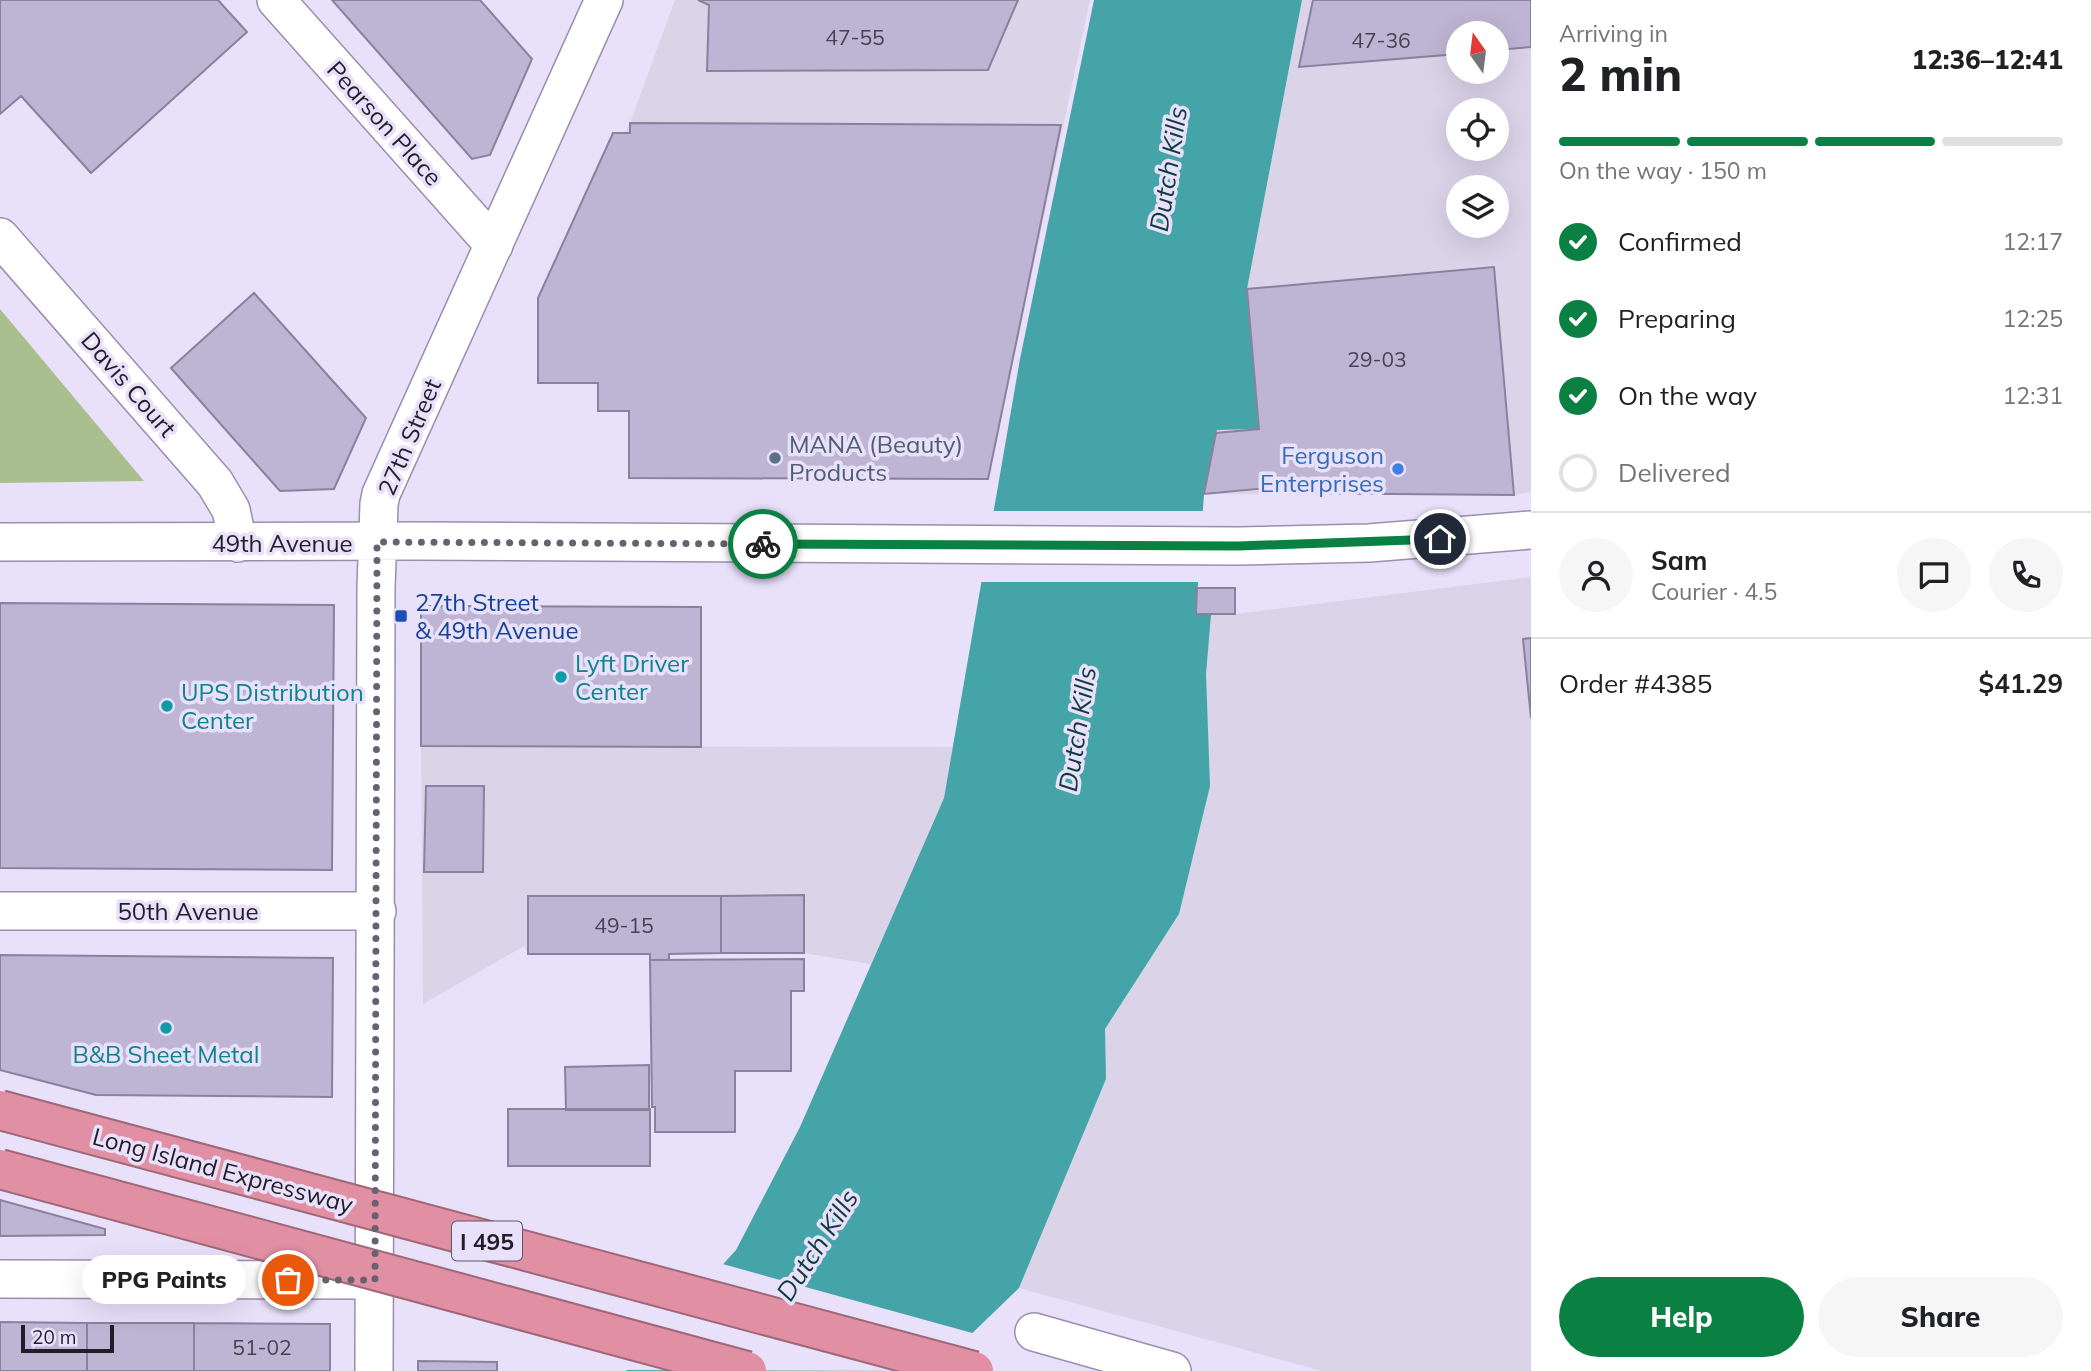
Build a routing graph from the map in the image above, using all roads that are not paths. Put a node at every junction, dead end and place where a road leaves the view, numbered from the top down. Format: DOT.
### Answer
graph roads {
  1 [pos="276,0"];
  2 [pos="604,0"];
  3 [pos="0,237"];
  4 [pos="494,245"];
  5 [pos="1531,530"];
  6 [pos="0,542"];
  7 [pos="238,542"];
  8 [pos="377,542"];
  9 [pos="0,911"];
  10 [pos="377,911"];
  11 [pos="0,1110"];
  12 [pos="0,1169"];
  13 [pos="0,1279"];
  14 [pos="375,1280"];
  15 [pos="1034,1332"];
  16 [pos="374,1371"];
  17 [pos="747,1371"];
  18 [pos="974,1371"];
  19 [pos="1172,1371"];
  1 -- 4 [label="street, Pearson Place"];
  2 -- 4 [label="street, 27th Street"];
  3 -- 7 [label="street, Davis Court"];
  4 -- 8 [label="street, 27th Street"];
  5 -- 8 [label="street, 49th Avenue"];
  6 -- 7 [label="street, 49th Avenue"];
  7 -- 8 [label="street, 49th Avenue"];
  8 -- 10 [label="street, 27th Street"];
  9 -- 10 [label="street, 50th Avenue"];
  10 -- 14 [label="street, 27th Street"];
  11 -- 18 [label="highway, Long Island Expressway / I 495, bridge"];
  12 -- 17 [label="highway, I 495, bridge"];
  13 -- 14 [label="street"];
  14 -- 16 [label="street, 27th Street"];
  15 -- 19 [label="street"];
}
